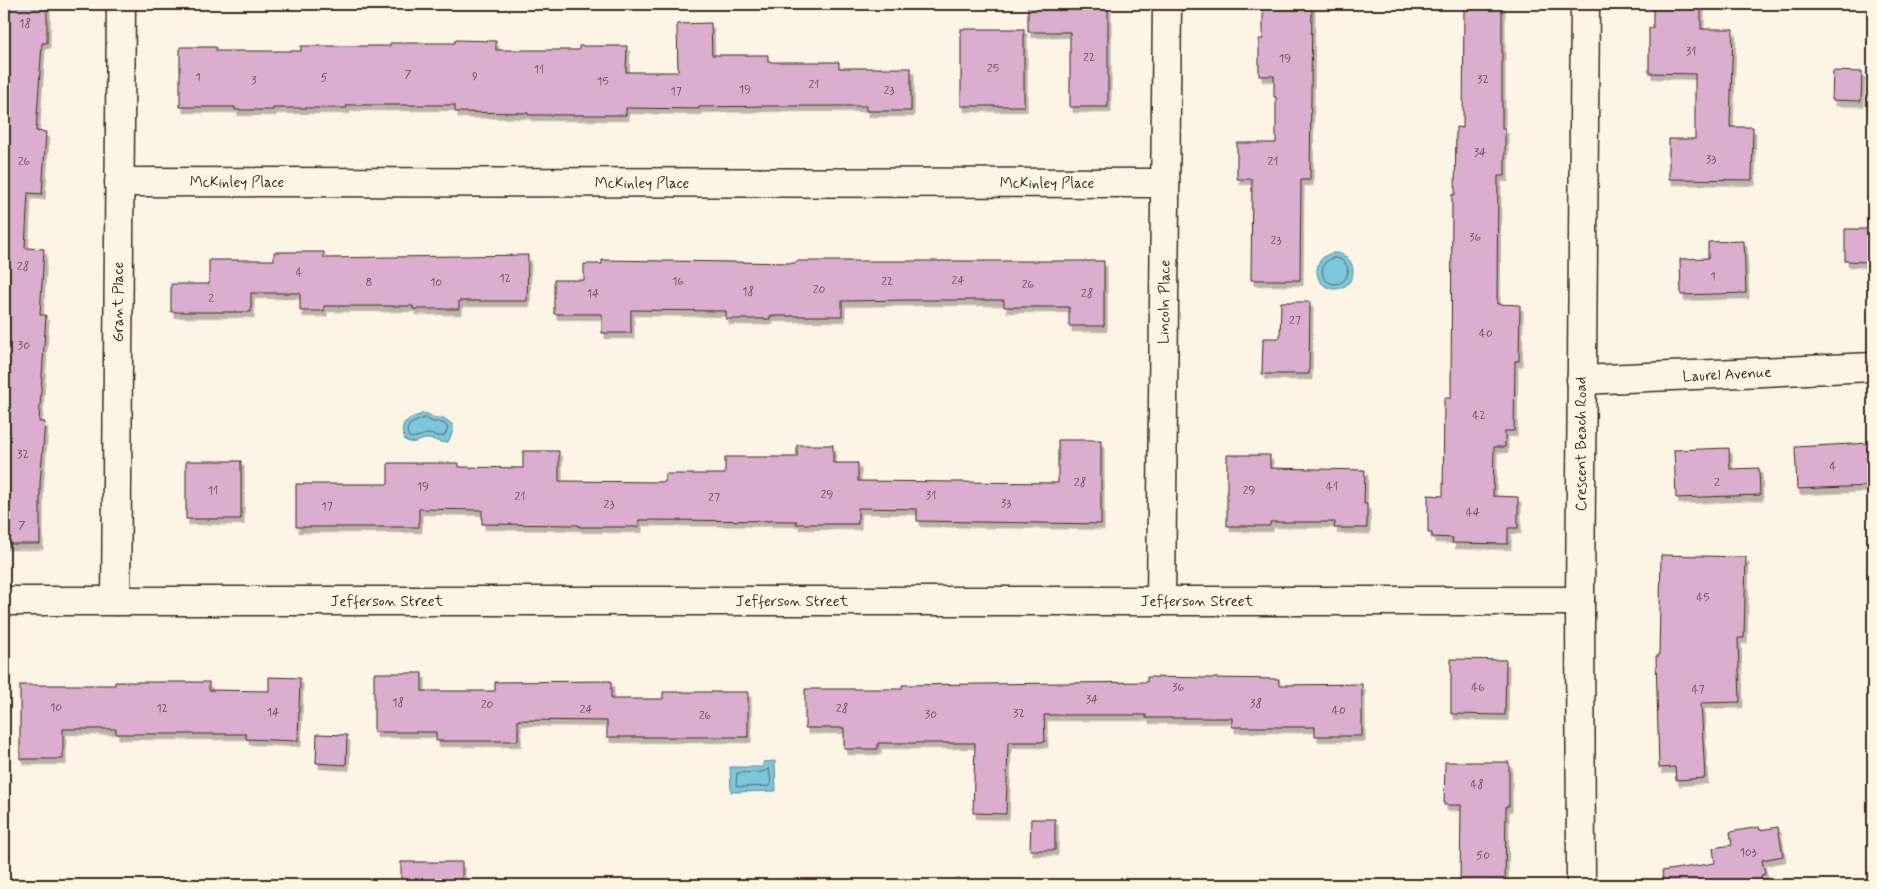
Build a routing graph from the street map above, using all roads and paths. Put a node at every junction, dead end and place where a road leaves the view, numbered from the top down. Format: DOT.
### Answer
graph roads {
  1 [pos="121,4"];
  2 [pos="1167,4"];
  3 [pos="1585,4"];
  4 [pos="119,182"];
  5 [pos="1165,183"];
  6 [pos="1873,367"];
  7 [pos="1581,380"];
  8 [pos="4,601"];
  9 [pos="116,601"];
  10 [pos="1161,601"];
  11 [pos="1580,601"];
  12 [pos="1581,885"];
  1 -- 4 [label="street, Grant Place"];
  2 -- 5 [label="street, Lincoln Place"];
  3 -- 7 [label="street, Crescent Beach Road"];
  4 -- 5 [label="street, McKinley Place"];
  4 -- 9 [label="street, Grant Place"];
  5 -- 10 [label="street, Lincoln Place"];
  6 -- 7 [label="street, Laurel Avenue"];
  7 -- 11 [label="street, Crescent Beach Road"];
  8 -- 9 [label="street, Jefferson Street"];
  9 -- 10 [label="street, Jefferson Street"];
  10 -- 11 [label="street, Jefferson Street"];
  11 -- 12 [label="street, Crescent Beach Road"];
}
